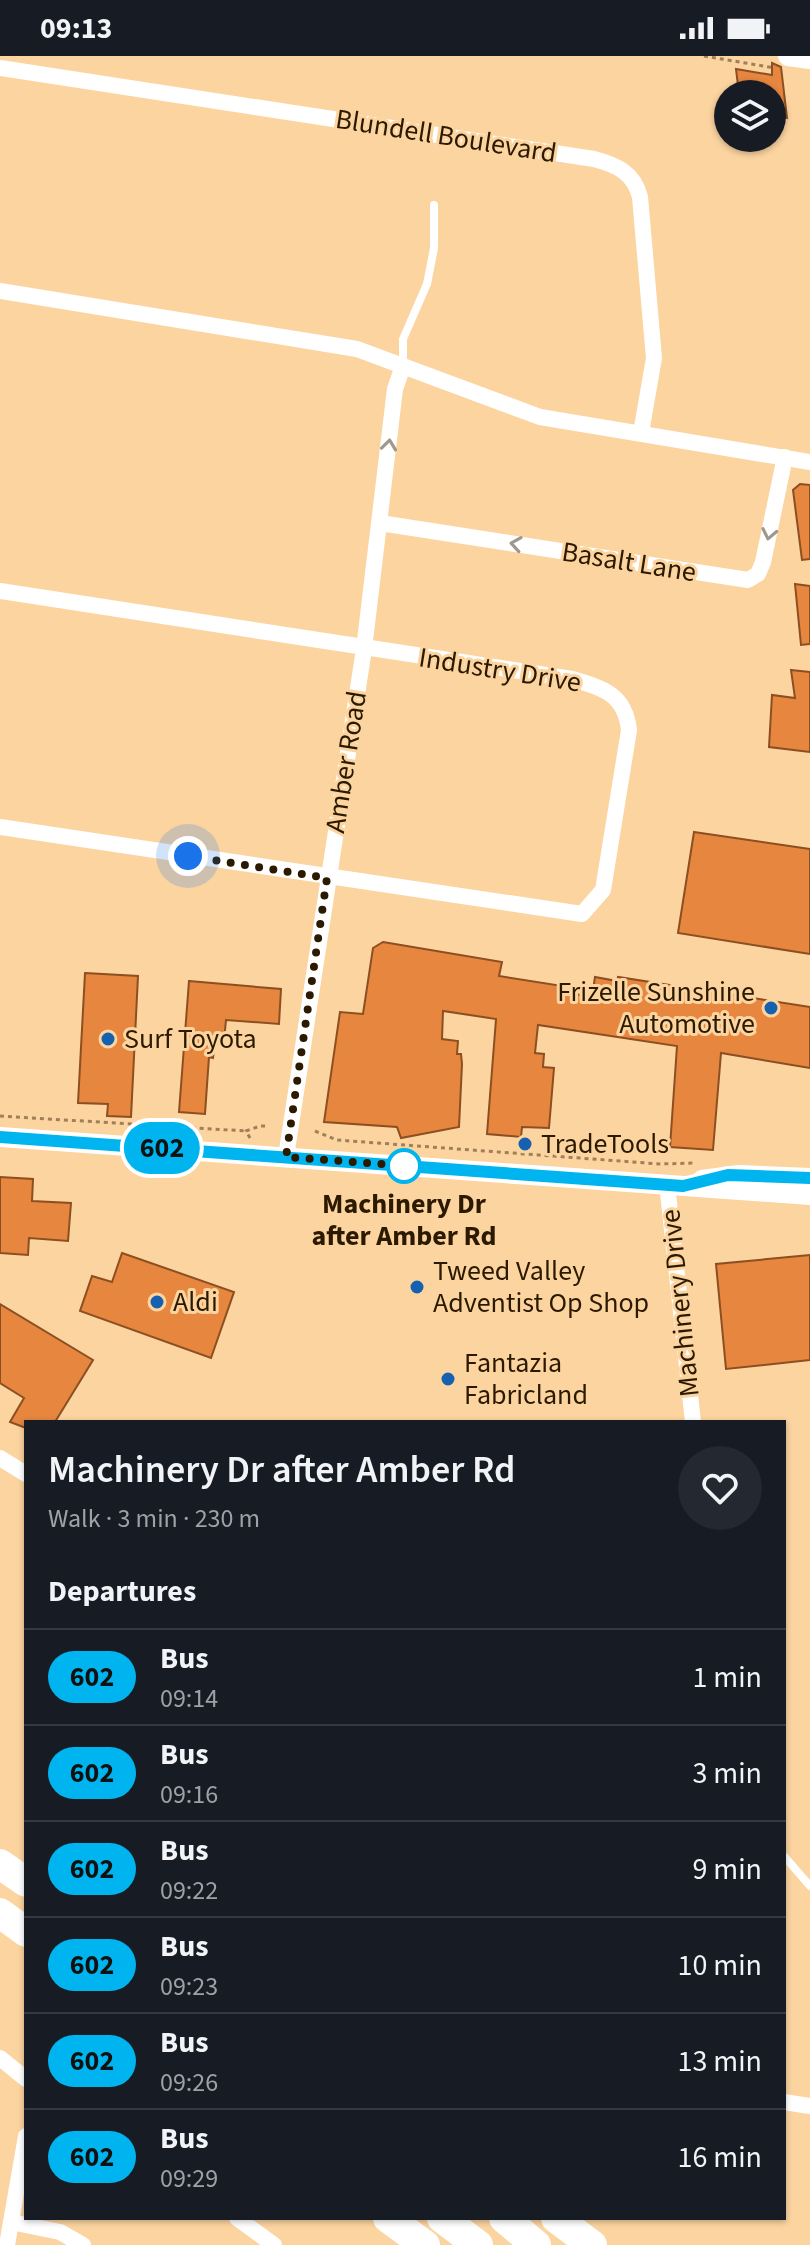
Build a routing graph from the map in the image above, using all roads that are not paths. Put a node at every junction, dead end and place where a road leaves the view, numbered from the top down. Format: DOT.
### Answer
graph roads {
  1 [pos="810,59"];
  2 [pos="785,63"];
  3 [pos="0,68"];
  4 [pos="434,205"];
  5 [pos="0,291"];
  6 [pos="403,366"];
  7 [pos="641,433"];
  8 [pos="785,457"];
  9 [pos="810,462"];
  10 [pos="380,523"];
  11 [pos="0,591"];
  12 [pos="364,649"];
  13 [pos="0,827"];
  14 [pos="327,878"];
  15 [pos="0,1137"];
  16 [pos="286,1157"];
  17 [pos="810,1178"];
  18 [pos="675,1185"];
  19 [pos="810,1195"];
  20 [pos="693,1420"];
  21 [pos="0,1458"];
  22 [pos="24,1473"];
  23 [pos="786,1858"];
  24 [pos="0,1864"];
  25 [pos="24,1881"];
  26 [pos="810,1886"];
  27 [pos="0,1913"];
  28 [pos="24,1931"];
  29 [pos="0,2058"];
  30 [pos="24,2077"];
  31 [pos="786,2102"];
  32 [pos="810,2106"];
  33 [pos="24,2147"];
  34 [pos="240,2220"];
  35 [pos="391,2220"];
  36 [pos="445,2220"];
  37 [pos="506,2220"];
  38 [pos="559,2220"];
  39 [pos="11,2222"];
  40 [pos="7,2245"];
  41 [pos="83,2245"];
  42 [pos="274,2245"];
  43 [pos="425,2245"];
  44 [pos="478,2245"];
  45 [pos="536,2245"];
  46 [pos="592,2245"];
  1 -- 2 [label="street"];
  3 -- 7 [label="street, Blundell Boulevard"];
  4 -- 6 [label="lane"];
  5 -- 6 [label="street"];
  6 -- 7 [label="street"];
  10 -- 6 [label="street, Amber Road, one-way"];
  7 -- 8 [label="street"];
  8 -- 9 [label="street"];
  8 -- 10 [label="street, Basalt Lane, one-way"];
  10 -- 12 [label="street, Amber Road"];
  11 -- 12 [label="street, Industry Drive"];
  12 -- 14 [label="street, Amber Road"];
  12 -- 14 [label="street, Industry Drive"];
  13 -- 14 [label="street, Industry Drive"];
  14 -- 16 [label="street, Amber Road"];
  15 -- 16 [label="street, Machinery Drive"];
  16 -- 18 [label="street, Machinery Drive"];
  17 -- 18 [label="street, Machinery Drive"];
  18 -- 19 [label="street, Machinery Drive"];
  18 -- 20 [label="street, Machinery Drive"];
  21 -- 22 [label="street"];
  23 -- 26 [label="lane"];
  24 -- 25 [label="highway"];
  27 -- 28 [label="highway"];
  29 -- 30 [label="street"];
  31 -- 32 [label="street"];
  33 -- 39 [label="street"];
  34 -- 42 [label="street"];
  35 -- 43 [label="highway"];
  36 -- 44 [label="highway"];
  37 -- 45 [label="highway"];
  38 -- 46 [label="highway"];
  39 -- 40 [label="street"];
  39 -- 41 [label="street"];
}
